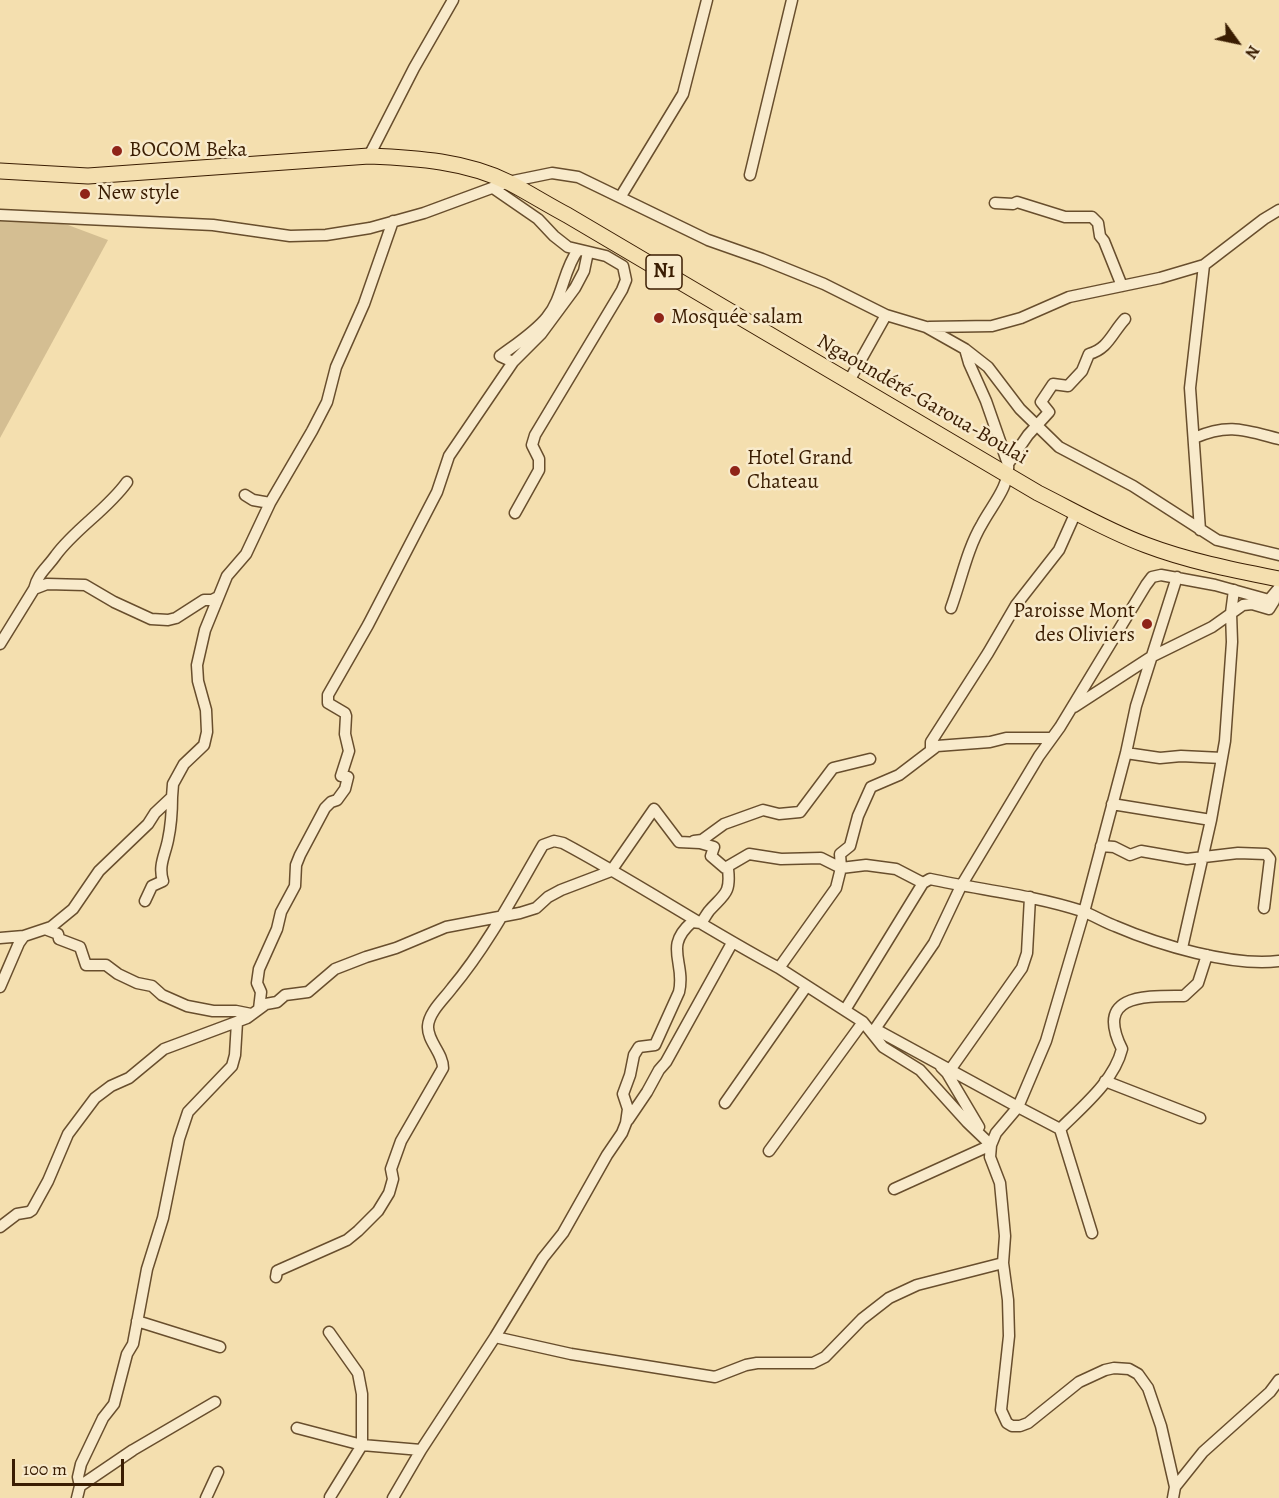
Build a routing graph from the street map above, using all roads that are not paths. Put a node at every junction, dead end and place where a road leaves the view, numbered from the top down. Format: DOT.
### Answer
graph roads {
  1 [pos="453,0"];
  2 [pos="707,0"];
  3 [pos="792,0"];
  4 [pos="369,156"];
  5 [pos="0,171"];
  6 [pos="750,175"];
  7 [pos="508,182"];
  8 [pos="493,188"];
  9 [pos="621,196"];
  10 [pos="995,203"];
  11 [pos="1279,210"];
  12 [pos="0,215"];
  13 [pos="393,221"];
  14 [pos="583,251"];
  15 [pos="1204,266"];
  16 [pos="1122,286"];
  17 [pos="886,315"];
  18 [pos="1125,319"];
  19 [pos="926,327"];
  20 [pos="965,348"];
  21 [pos="513,362"];
  22 [pos="849,381"];
  23 [pos="1038,425"];
  24 [pos="1194,438"];
  25 [pos="1279,439"];
  26 [pos="1008,470"];
  27 [pos="127,482"];
  28 [pos="245,495"];
  29 [pos="270,503"];
  30 [pos="1076,512"];
  31 [pos="515,513"];
  32 [pos="1200,530"];
  33 [pos="1279,555"];
  34 [pos="1177,577"];
  35 [pos="1279,579"];
  36 [pos="34,589"];
  37 [pos="1234,590"];
  38 [pos="1277,592"];
  39 [pos="218,597"];
  40 [pos="951,608"];
  41 [pos="1231,613"];
  42 [pos="0,644"];
  43 [pos="1151,657"];
  44 [pos="1071,709"];
  45 [pos="1052,738"];
  46 [pos="932,750"];
  47 [pos="1126,753"];
  48 [pos="1222,758"];
  49 [pos="870,759"];
  50 [pos="172,797"];
  51 [pos="1112,804"];
  52 [pos="1211,820"];
  53 [pos="685,842"];
  54 [pos="1101,846"];
  55 [pos="1203,856"];
  56 [pos="725,868"];
  57 [pos="841,868"];
  58 [pos="611,871"];
  59 [pos="923,883"];
  60 [pos="962,886"];
  61 [pos="1030,897"];
  62 [pos="145,901"];
  63 [pos="1264,908"];
  64 [pos="1084,912"];
  65 [pos="501,916"];
  66 [pos="701,923"];
  67 [pos="45,929"];
  68 [pos="24,936"];
  69 [pos="0,938"];
  70 [pos="732,943"];
  71 [pos="1182,948"];
  72 [pos="1207,955"];
  73 [pos="1279,961"];
  74 [pos="779,968"];
  75 [pos="0,987"];
  76 [pos="806,987"];
  77 [pos="845,1010"];
  78 [pos="255,1012"];
  79 [pos="237,1022"];
  80 [pos="863,1022"];
  81 [pos="937,1063"];
  82 [pos="950,1070"];
  83 [pos="1105,1081"];
  84 [pos="725,1103"];
  85 [pos="1018,1107"];
  86 [pos="1200,1118"];
  87 [pos="626,1123"];
  88 [pos="1060,1129"];
  89 [pos="991,1145"];
  90 [pos="769,1151"];
  91 [pos="894,1190"];
  92 [pos="0,1227"];
  93 [pos="1092,1233"];
  94 [pos="1003,1263"];
  95 [pos="276,1277"];
  96 [pos="137,1322"];
  97 [pos="329,1332"];
  98 [pos="495,1337"];
  99 [pos="220,1347"];
  100 [pos="1279,1380"];
  101 [pos="215,1402"];
  102 [pos="297,1428"];
  103 [pos="362,1445"];
  104 [pos="421,1450"];
  105 [pos="218,1472"];
  106 [pos="80,1486"];
  107 [pos="1174,1492"];
  108 [pos="330,1497"];
  109 [pos="77,1498"];
  110 [pos="206,1498"];
  111 [pos="393,1498"];
  1 -- 4 [label="street"];
  2 -- 9 [label="street"];
  3 -- 6 [label="street"];
  4 -- 5 [label="highway, Ngaoundéré-Garoua-Boulai / N1"];
  4 -- 7 [label="highway, Ngaoundéré-Garoua-Boulai / N1"];
  7 -- 8 [label="street"];
  7 -- 9 [label="street"];
  7 -- 22 [label="highway, Ngaoundéré-Garoua-Boulai / N1"];
  8 -- 13 [label="street"];
  8 -- 14 [label="street"];
  9 -- 17 [label="street"];
  10 -- 16 [label="street"];
  11 -- 15 [label="street"];
  12 -- 13 [label="street"];
  13 -- 29 [label="street"];
  14 -- 21 [label="street"];
  14 -- 21 [label="street"];
  14 -- 31 [label="street"];
  15 -- 16 [label="street"];
  15 -- 24 [label="street"];
  16 -- 19 [label="street"];
  17 -- 19 [label="street"];
  17 -- 22 [label="street"];
  18 -- 23 [label="street"];
  19 -- 20 [label="street"];
  20 -- 23 [label="street"];
  20 -- 26 [label="street"];
  21 -- 78 [label="street"];
  22 -- 26 [label="highway, Ngaoundéré-Garoua-Boulai / N1"];
  23 -- 26 [label="street"];
  23 -- 32 [label="street"];
  24 -- 25 [label="street"];
  24 -- 32 [label="street"];
  26 -- 30 [label="highway, Ngaoundéré-Garoua-Boulai / N1"];
  26 -- 40 [label="street"];
  27 -- 36 [label="street"];
  28 -- 29 [label="street"];
  29 -- 39 [label="street"];
  30 -- 35 [label="highway, Ngaoundéré-Garoua-Boulai / N1"];
  30 -- 46 [label="street"];
  32 -- 33 [label="street"];
  34 -- 37 [label="street"];
  34 -- 43 [label="street"];
  34 -- 44 [label="street"];
  36 -- 39 [label="street"];
  36 -- 42 [label="street"];
  37 -- 38 [label="street"];
  37 -- 41 [label="street"];
  38 -- 41 [label="street"];
  39 -- 50 [label="street"];
  41 -- 43 [label="street"];
  41 -- 48 [label="street"];
  43 -- 44 [label="street"];
  43 -- 47 [label="street"];
  44 -- 45 [label="street"];
  45 -- 46 [label="street"];
  45 -- 60 [label="street"];
  46 -- 57 [label="street"];
  47 -- 48 [label="street"];
  47 -- 51 [label="street"];
  48 -- 52 [label="street"];
  49 -- 53 [label="street"];
  50 -- 62 [label="street"];
  50 -- 67 [label="street"];
  51 -- 52 [label="street"];
  51 -- 54 [label="street"];
  52 -- 55 [label="street"];
  53 -- 56 [label="street"];
  53 -- 58 [label="street"];
  54 -- 55 [label="street"];
  54 -- 64 [label="street"];
  55 -- 63 [label="street"];
  55 -- 71 [label="street"];
  56 -- 57 [label="street"];
  56 -- 66 [label="street"];
  57 -- 59 [label="street"];
  57 -- 74 [label="street"];
  58 -- 65 [label="street"];
  58 -- 65 [label="street"];
  58 -- 66 [label="street"];
  59 -- 60 [label="street"];
  59 -- 77 [label="street"];
  60 -- 61 [label="street"];
  60 -- 81 [label="street"];
  61 -- 64 [label="street"];
  61 -- 82 [label="street"];
  64 -- 71 [label="street"];
  64 -- 85 [label="street"];
  65 -- 78 [label="street"];
  65 -- 95 [label="street"];
  66 -- 70 [label="street"];
  66 -- 87 [label="street"];
  67 -- 68 [label="street"];
  67 -- 78 [label="street"];
  68 -- 69 [label="street"];
  68 -- 75 [label="street"];
  70 -- 74 [label="street"];
  70 -- 87 [label="street"];
  71 -- 72 [label="street"];
  72 -- 73 [label="street"];
  72 -- 83 [label="street"];
  74 -- 76 [label="street"];
  76 -- 77 [label="street"];
  76 -- 84 [label="street"];
  77 -- 80 [label="street"];
  78 -- 79 [label="street"];
  79 -- 92 [label="street"];
  79 -- 96 [label="street"];
  80 -- 89 [label="street"];
  80 -- 90 [label="street"];
  81 -- 82 [label="street"];
  81 -- 89 [label="street"];
  82 -- 85 [label="street"];
  83 -- 86 [label="street"];
  83 -- 88 [label="street"];
  85 -- 88 [label="street"];
  85 -- 89 [label="street"];
  87 -- 98 [label="street"];
  88 -- 93 [label="street"];
  89 -- 91 [label="street"];
  89 -- 94 [label="street"];
  94 -- 98 [label="street"];
  94 -- 107 [label="street"];
  96 -- 99 [label="street"];
  96 -- 106 [label="street"];
  97 -- 103 [label="street"];
  98 -- 104 [label="street"];
  100 -- 107 [label="street"];
  101 -- 106 [label="street"];
  102 -- 103 [label="street"];
  103 -- 104 [label="street"];
  103 -- 108 [label="street"];
  104 -- 111 [label="street"];
  105 -- 110 [label="street"];
  106 -- 109 [label="street"];
}
